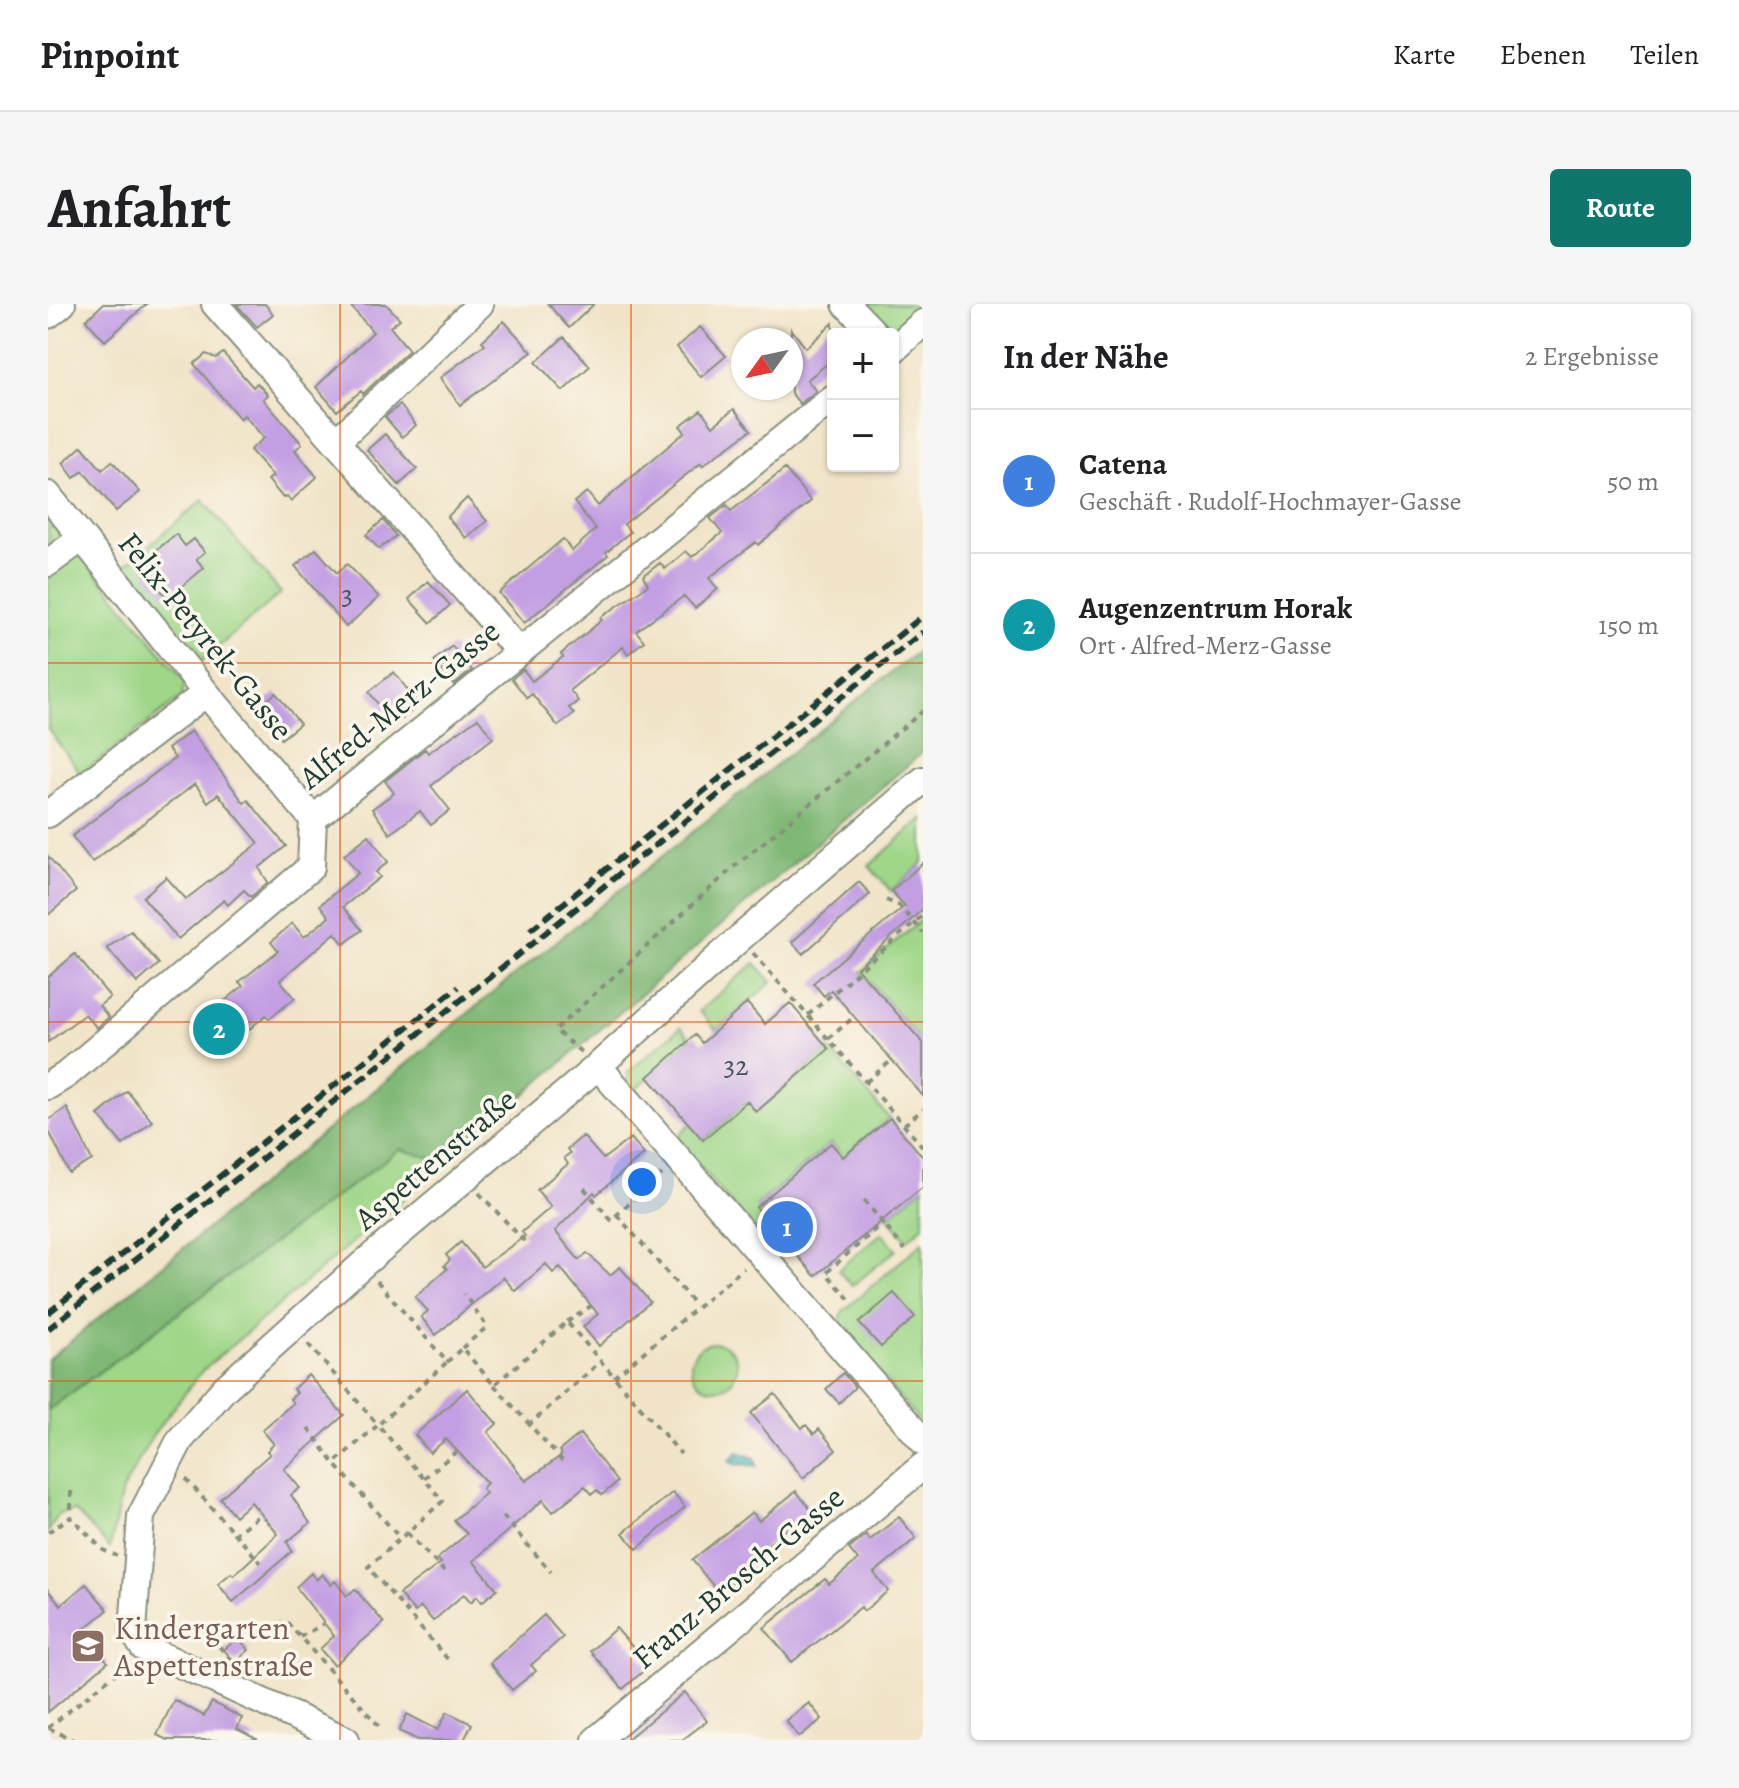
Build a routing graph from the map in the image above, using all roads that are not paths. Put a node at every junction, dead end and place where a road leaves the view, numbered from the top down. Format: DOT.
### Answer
graph roads {
  1 [pos="62,304"];
  2 [pos="215,304"];
  3 [pos="480,304"];
  4 [pos="846,304"];
  5 [pos="48,315"];
  6 [pos="923,323"];
  7 [pos="869,328"];
  8 [pos="899,345"];
  9 [pos="830,400"];
  10 [pos="336,442"];
  11 [pos="48,495"];
  12 [pos="82,538"];
  13 [pos="48,563"];
  14 [pos="518,650"];
  15 [pos="206,693"];
  16 [pos="923,780"];
  17 [pos="48,814"];
  18 [pos="313,819"];
  19 [pos="598,1066"];
  20 [pos="48,1086"];
  21 [pos="923,1441"];
  22 [pos="923,1466"];
  23 [pos="346,1740"];
  24 [pos="596,1740"];
  1 -- 5 [label="street"];
  2 -- 10 [label="street"];
  3 -- 10 [label="street"];
  4 -- 7 [label="street"];
  6 -- 8 [label="street"];
  9 -- 14 [label="street, Alfred-Merz-Gasse"];
  10 -- 14 [label="street"];
  11 -- 12 [label="street, Felix-Petyrek-Gasse"];
  12 -- 13 [label="street"];
  12 -- 15 [label="street, Felix-Petyrek-Gasse"];
  14 -- 18 [label="street, Alfred-Merz-Gasse"];
  15 -- 17 [label="street"];
  15 -- 18 [label="street, Felix-Petyrek-Gasse"];
  16 -- 19 [label="street, Aspettenstraße"];
  18 -- 20 [label="street, Alfred-Merz-Gasse"];
  19 -- 21 [label="street"];
  19 -- 23 [label="street, Aspettenstraße"];
  22 -- 24 [label="street, Franz-Brosch-Gasse"];
}
